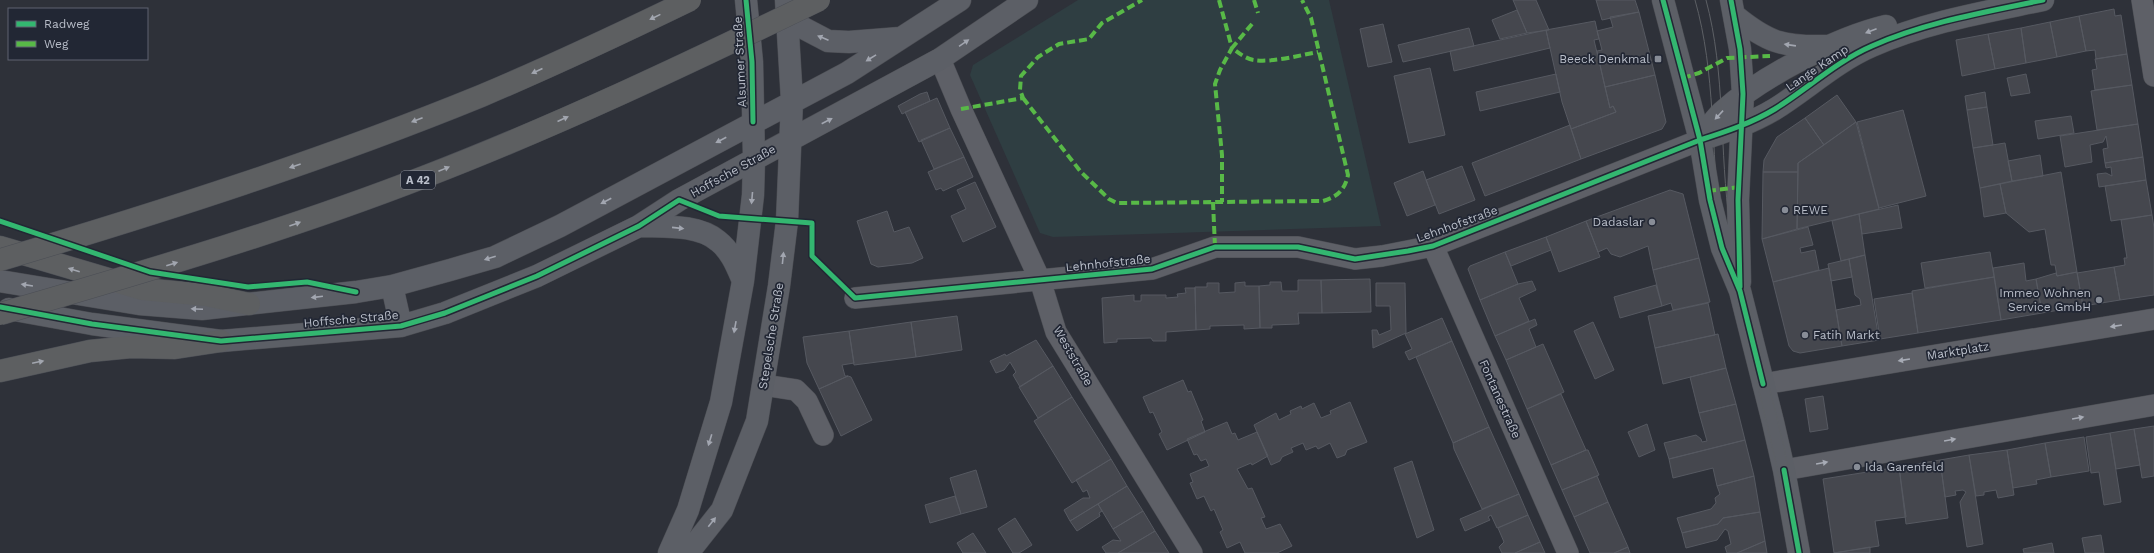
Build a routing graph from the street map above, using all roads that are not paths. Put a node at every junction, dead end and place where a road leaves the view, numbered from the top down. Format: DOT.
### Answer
graph roads {
  1 [pos="690,0"];
  2 [pos="746,0"];
  3 [pos="819,0"];
  4 [pos="960,0"];
  5 [pos="1027,0"];
  6 [pos="1663,0"];
  7 [pos="2043,0"];
  8 [pos="2142,0"];
  9 [pos="1733,8"];
  10 [pos="787,10"];
  11 [pos="1964,16"];
  12 [pos="904,38"];
  13 [pos="1829,46"];
  14 [pos="940,59"];
  15 [pos="2154,76"];
  16 [pos="1743,94"];
  17 [pos="792,101"];
  18 [pos="753,122"];
  19 [pos="1743,124"];
  20 [pos="792,139"];
  21 [pos="1700,140"];
  22 [pos="754,159"];
  23 [pos="640,226"];
  24 [pos="1433,246"];
  25 [pos="0,247"];
  26 [pos="0,260"];
  27 [pos="1040,280"];
  28 [pos="0,281"];
  29 [pos="743,281"];
  30 [pos="392,286"];
  31 [pos="1740,291"];
  32 [pos="854,298"];
  33 [pos="250,304"];
  34 [pos="0,307"];
  35 [pos="0,314"];
  36 [pos="2154,319"];
  37 [pos="401,326"];
  38 [pos="221,341"];
  39 [pos="0,371"];
  40 [pos="1763,384"];
  41 [pos="763,385"];
  42 [pos="2154,405"];
  43 [pos="823,435"];
  44 [pos="1784,470"];
  45 [pos="669,553"];
  46 [pos="688,553"];
  47 [pos="1192,553"];
  48 [pos="1568,553"];
  49 [pos="1799,553"];
  1 -- 26 [label="highway, one-way, bridge"];
  2 -- 18 [label="street, Alsumer Straße"];
  35 -- 3 [label="highway, A 42, one-way, bridge"];
  4 -- 12 [label="street, Hoffsche Straße"];
  14 -- 5 [label="street, Hoffsche Straße, one-way"];
  6 -- 21 [label="street"];
  7 -- 11 [label="street, Lange Kamp"];
  8 -- 15 [label="street"];
  13 -- 9 [label="street, one-way"];
  9 -- 16 [label="street"];
  12 -- 10 [label="street, one-way"];
  10 -- 17 [label="street"];
  11 -- 13 [label="street, Lange Kamp, one-way"];
  11 -- 19 [label="street, Lange Kamp"];
  12 -- 17 [label="street, Hoffsche Straße, one-way"];
  13 -- 16 [label="street, Lange Kamp"];
  20 -- 14 [label="street, Hoffsche Straße, one-way"];
  14 -- 27 [label="street, Weststraße"];
  16 -- 19 [label="street"];
  16 -- 21 [label="street, Lange Kamp, one-way"];
  17 -- 18 [label="street, Hoffsche Straße"];
  17 -- 20 [label="street, Stepelsche Straße"];
  18 -- 22 [label="street"];
  18 -- 30 [label="street, Hoffsche Straße, one-way"];
  19 -- 21 [label="street, Lange Kamp"];
  19 -- 31 [label="street"];
  20 -- 22 [label="street, Hoffsche Straße"];
  41 -- 20 [label="street, Stepelsche Straße, one-way"];
  21 -- 24 [label="street, Lehnhofstraße"];
  21 -- 31 [label="street"];
  22 -- 23 [label="street, Hoffsche Straße"];
  22 -- 29 [label="street, one-way"];
  23 -- 29 [label="street, one-way"];
  23 -- 37 [label="street, Hoffsche Straße"];
  24 -- 27 [label="street, Lehnhofstraße"];
  24 -- 48 [label="street, Fontanestraße"];
  33 -- 25 [label="highway, one-way"];
  27 -- 32 [label="street, Lehnhofstraße"];
  27 -- 47 [label="street, Weststraße"];
  33 -- 28 [label="street, Hoffsche Straße, one-way"];
  29 -- 45 [label="street, one-way"];
  30 -- 33 [label="street, Hoffsche Straße, one-way"];
  30 -- 37 [label="street"];
  31 -- 40 [label="street"];
  34 -- 38 [label="street, Hoffsche Straße"];
  36 -- 40 [label="street, Marktplatz, one-way"];
  37 -- 38 [label="street, Hoffsche Straße"];
  39 -- 38 [label="highway, one-way"];
  40 -- 44 [label="street"];
  41 -- 43 [label="street"];
  46 -- 41 [label="street, Stepelsche Straße, one-way"];
  44 -- 42 [label="street, one-way"];
  44 -- 49 [label="street"];
}
